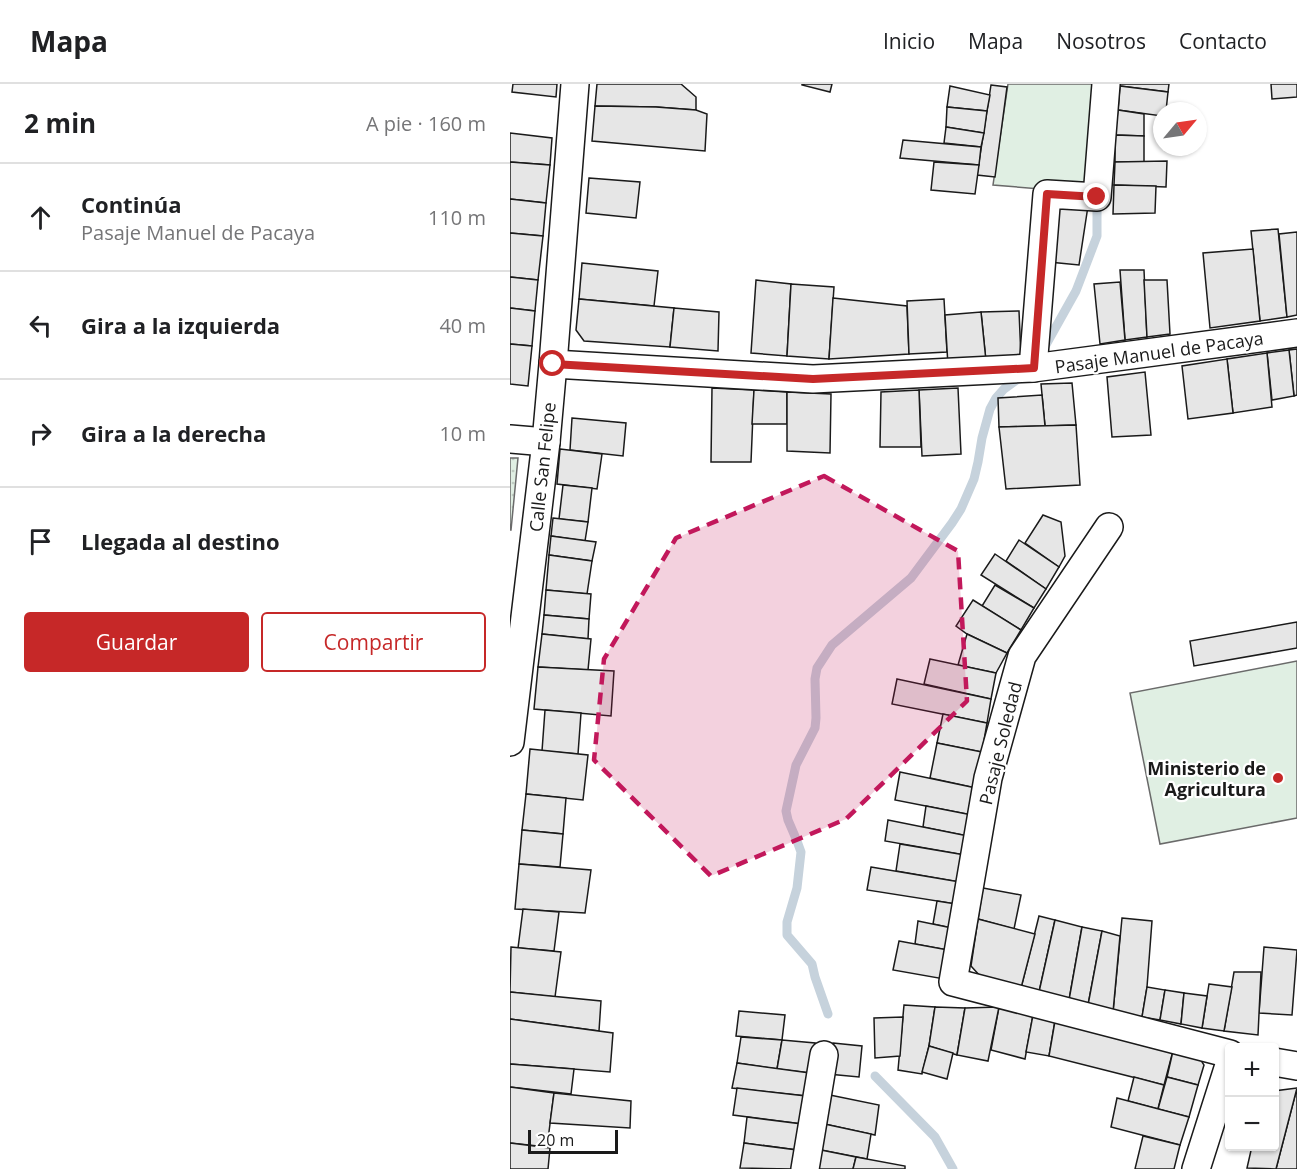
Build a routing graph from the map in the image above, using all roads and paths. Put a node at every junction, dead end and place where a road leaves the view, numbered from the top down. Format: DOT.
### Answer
graph roads {
  1 [pos="574,84"];
  2 [pos="1106,84"];
  3 [pos="1297,333"];
  4 [pos="553,364"];
  5 [pos="1034,368"];
  6 [pos="510,439"];
  7 [pos="546,442"];
  8 [pos="1109,527"];
  9 [pos="510,742"];
  10 [pos="1225,1053"];
  11 [pos="824,1055"];
  12 [pos="1279,1063"];
  13 [pos="1297,1066"];
  14 [pos="1225,1078"];
  15 [pos="805,1169"];
  16 [pos="1196,1169"];
  1 -- 4 [label="street, Calle San Felipe"];
  2 -- 5 [label="street"];
  3 -- 5 [label="street, Pasaje Manuel de Pacaya"];
  4 -- 5 [label="street, Pasaje Manuel de Pacaya"];
  4 -- 7 [label="street, Calle San Felipe"];
  6 -- 7 [label="street"];
  7 -- 9 [label="street, Calle San Felipe"];
  8 -- 10 [label="street, Pasaje Soledad"];
  11 -- 15 [label="street"];
  12 -- 13 [label="street"];
  14 -- 16 [label="street"];
}
